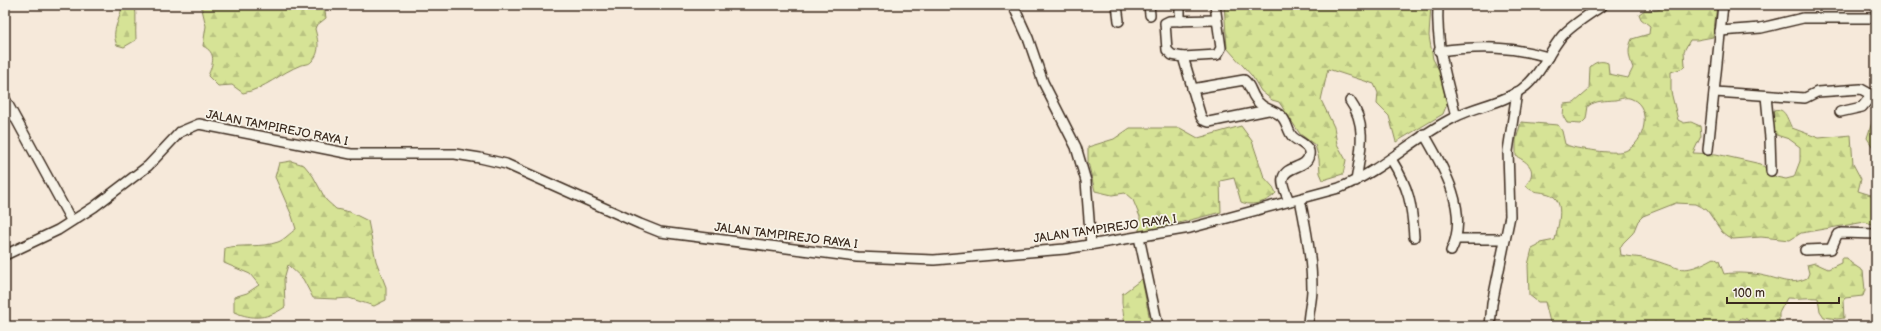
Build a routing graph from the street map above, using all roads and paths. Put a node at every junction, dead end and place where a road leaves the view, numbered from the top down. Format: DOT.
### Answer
graph roads {
  1 [pos="1013,5"];
  2 [pos="1117,5"];
  3 [pos="1149,5"];
  4 [pos="1180,5"];
  5 [pos="1215,5"];
  6 [pos="1438,5"];
  7 [pos="1603,5"];
  8 [pos="1723,5"];
  9 [pos="1150,15"];
  10 [pos="1876,18"];
  11 [pos="1119,20"];
  12 [pos="1216,20"];
  13 [pos="1180,21"];
  14 [pos="1720,30"];
  15 [pos="1440,51"];
  16 [pos="1183,56"];
  17 [pos="1548,57"];
  18 [pos="1192,89"];
  19 [pos="1517,92"];
  20 [pos="1715,92"];
  21 [pos="1874,95"];
  22 [pos="1766,96"];
  23 [pos="5,99"];
  24 [pos="1350,101"];
  25 [pos="1268,110"];
  26 [pos="1840,112"];
  27 [pos="1456,116"];
  28 [pos="1424,134"];
  29 [pos="1708,150"];
  30 [pos="1391,159"];
  31 [pos="1771,171"];
  32 [pos="1356,181"];
  33 [pos="1300,198"];
  34 [pos="1289,201"];
  35 [pos="71,220"];
  36 [pos="1876,234"];
  37 [pos="1138,237"];
  38 [pos="1414,237"];
  39 [pos="1456,239"];
  40 [pos="1505,239"];
  41 [pos="1091,245"];
  42 [pos="1805,250"];
  43 [pos="1451,251"];
  44 [pos="5,255"];
  45 [pos="1158,326"];
  46 [pos="1308,326"];
  47 [pos="1490,326"];
  1 -- 41 [label="street"];
  2 -- 11 [label="street"];
  3 -- 9 [label="street"];
  4 -- 13 [label="street"];
  5 -- 12 [label="street"];
  6 -- 15 [label="street"];
  7 -- 17 [label="street, JALAN TAMPIREJO RAYA I"];
  8 -- 14 [label="street"];
  10 -- 14 [label="street"];
  12 -- 13 [label="street"];
  12 -- 16 [label="street"];
  13 -- 16 [label="street"];
  14 -- 20 [label="street"];
  15 -- 17 [label="street"];
  15 -- 27 [label="street"];
  16 -- 18 [label="street"];
  17 -- 19 [label="street, JALAN TAMPIREJO RAYA I"];
  18 -- 25 [label="street"];
  18 -- 25 [label="street"];
  19 -- 27 [label="street, JALAN TAMPIREJO RAYA I"];
  19 -- 40 [label="street"];
  20 -- 22 [label="street"];
  20 -- 29 [label="street"];
  21 -- 22 [label="street"];
  21 -- 26 [label="street"];
  22 -- 31 [label="street"];
  23 -- 35 [label="street"];
  24 -- 32 [label="street"];
  25 -- 34 [label="street"];
  27 -- 28 [label="street, JALAN TAMPIREJO RAYA I"];
  28 -- 30 [label="street, JALAN TAMPIREJO RAYA I"];
  28 -- 39 [label="street"];
  30 -- 32 [label="street, JALAN TAMPIREJO RAYA I"];
  30 -- 38 [label="street"];
  32 -- 33 [label="street, JALAN TAMPIREJO RAYA I"];
  33 -- 34 [label="street, JALAN TAMPIREJO RAYA I"];
  33 -- 46 [label="street"];
  34 -- 37 [label="street, JALAN TAMPIREJO RAYA I"];
  35 -- 41 [label="street, JALAN TAMPIREJO RAYA I"];
  35 -- 44 [label="street, JALAN TAMPIREJO RAYA I"];
  36 -- 42 [label="street"];
  37 -- 41 [label="street, JALAN TAMPIREJO RAYA I"];
  37 -- 45 [label="street"];
  39 -- 40 [label="street"];
  39 -- 43 [label="street"];
  40 -- 47 [label="street"];
}
